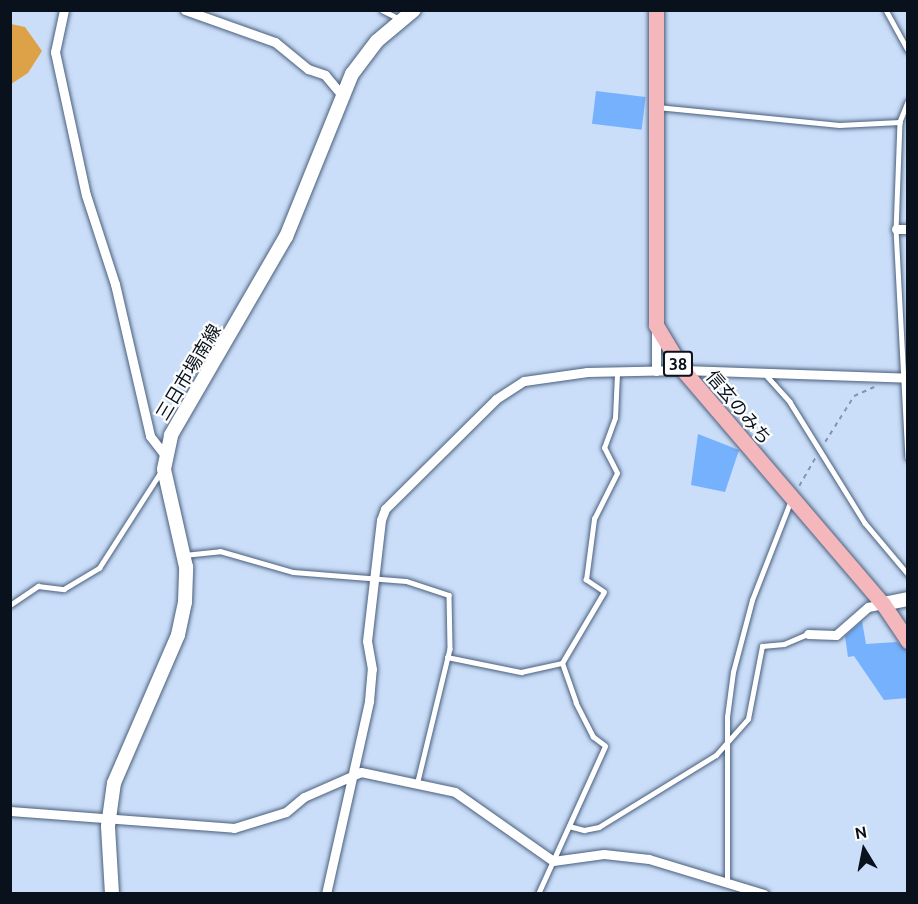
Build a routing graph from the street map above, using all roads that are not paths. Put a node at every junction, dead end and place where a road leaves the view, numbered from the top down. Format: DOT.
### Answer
graph roads {
  1 [pos="64,10"];
  2 [pos="185,10"];
  3 [pos="382,10"];
  4 [pos="414,10"];
  5 [pos="656,10"];
  6 [pos="886,10"];
  7 [pos="402,20"];
  8 [pos="908,50"];
  9 [pos="341,94"];
  10 [pos="908,102"];
  11 [pos="655,107"];
  12 [pos="907,117"];
  13 [pos="900,122"];
  14 [pos="896,229"];
  15 [pos="908,230"];
  16 [pos="656,325"];
  17 [pos="683,370"];
  18 [pos="656,371"];
  19 [pos="617,374"];
  20 [pos="766,375"];
  21 [pos="901,378"];
  22 [pos="908,458"];
  23 [pos="165,462"];
  24 [pos="793,497"];
  25 [pos="183,555"];
  26 [pos="908,574"];
  27 [pos="376,578"];
  28 [pos="908,599"];
  29 [pos="883,604"];
  30 [pos="10,605"];
  31 [pos="808,634"];
  32 [pos="908,641"];
  33 [pos="447,657"];
  34 [pos="562,663"];
  35 [pos="729,739"];
  36 [pos="354,773"];
  37 [pos="417,784"];
  38 [pos="10,811"];
  39 [pos="110,815"];
  40 [pos="569,826"];
  41 [pos="553,861"];
  42 [pos="728,890"];
  43 [pos="112,894"];
  44 [pos="326,894"];
  45 [pos="538,894"];
  46 [pos="764,894"];
  1 -- 23 [label="street"];
  2 -- 9 [label="street"];
  3 -- 7 [label="lane"];
  4 -- 7 [label="main road, 三日市場南線"];
  5 -- 11 [label="main road, 38"];
  6 -- 8 [label="lane"];
  7 -- 9 [label="main road, 三日市場南線"];
  9 -- 23 [label="main road, 三日市場南線"];
  10 -- 12 [label="lane"];
  11 -- 13 [label="lane"];
  11 -- 16 [label="main road, 38"];
  12 -- 13 [label="lane"];
  13 -- 14 [label="lane"];
  14 -- 15 [label="street"];
  14 -- 21 [label="lane"];
  16 -- 17 [label="main road, 信玄のみち / 38"];
  16 -- 18 [label="street"];
  17 -- 18 [label="street"];
  17 -- 20 [label="street"];
  17 -- 24 [label="main road, 信玄のみち / 38"];
  18 -- 19 [label="street"];
  19 -- 27 [label="street"];
  19 -- 34 [label="lane"];
  20 -- 21 [label="street"];
  20 -- 26 [label="lane"];
  21 -- 22 [label="lane"];
  23 -- 25 [label="main road"];
  23 -- 30 [label="lane"];
  24 -- 29 [label="main road, 信玄のみち / 38"];
  24 -- 35 [label="lane"];
  25 -- 27 [label="lane"];
  25 -- 39 [label="main road"];
  27 -- 33 [label="lane"];
  27 -- 36 [label="street"];
  28 -- 29 [label="main road"];
  29 -- 31 [label="street"];
  29 -- 32 [label="main road, 信玄のみち / 38"];
  31 -- 35 [label="lane"];
  33 -- 34 [label="lane"];
  33 -- 37 [label="lane"];
  34 -- 40 [label="lane"];
  35 -- 40 [label="lane"];
  35 -- 42 [label="lane"];
  36 -- 37 [label="street"];
  36 -- 39 [label="street"];
  36 -- 44 [label="street"];
  37 -- 41 [label="street"];
  38 -- 39 [label="street"];
  39 -- 43 [label="main road"];
  40 -- 41 [label="lane"];
  41 -- 42 [label="street"];
  41 -- 45 [label="lane"];
  42 -- 46 [label="street"];
}
